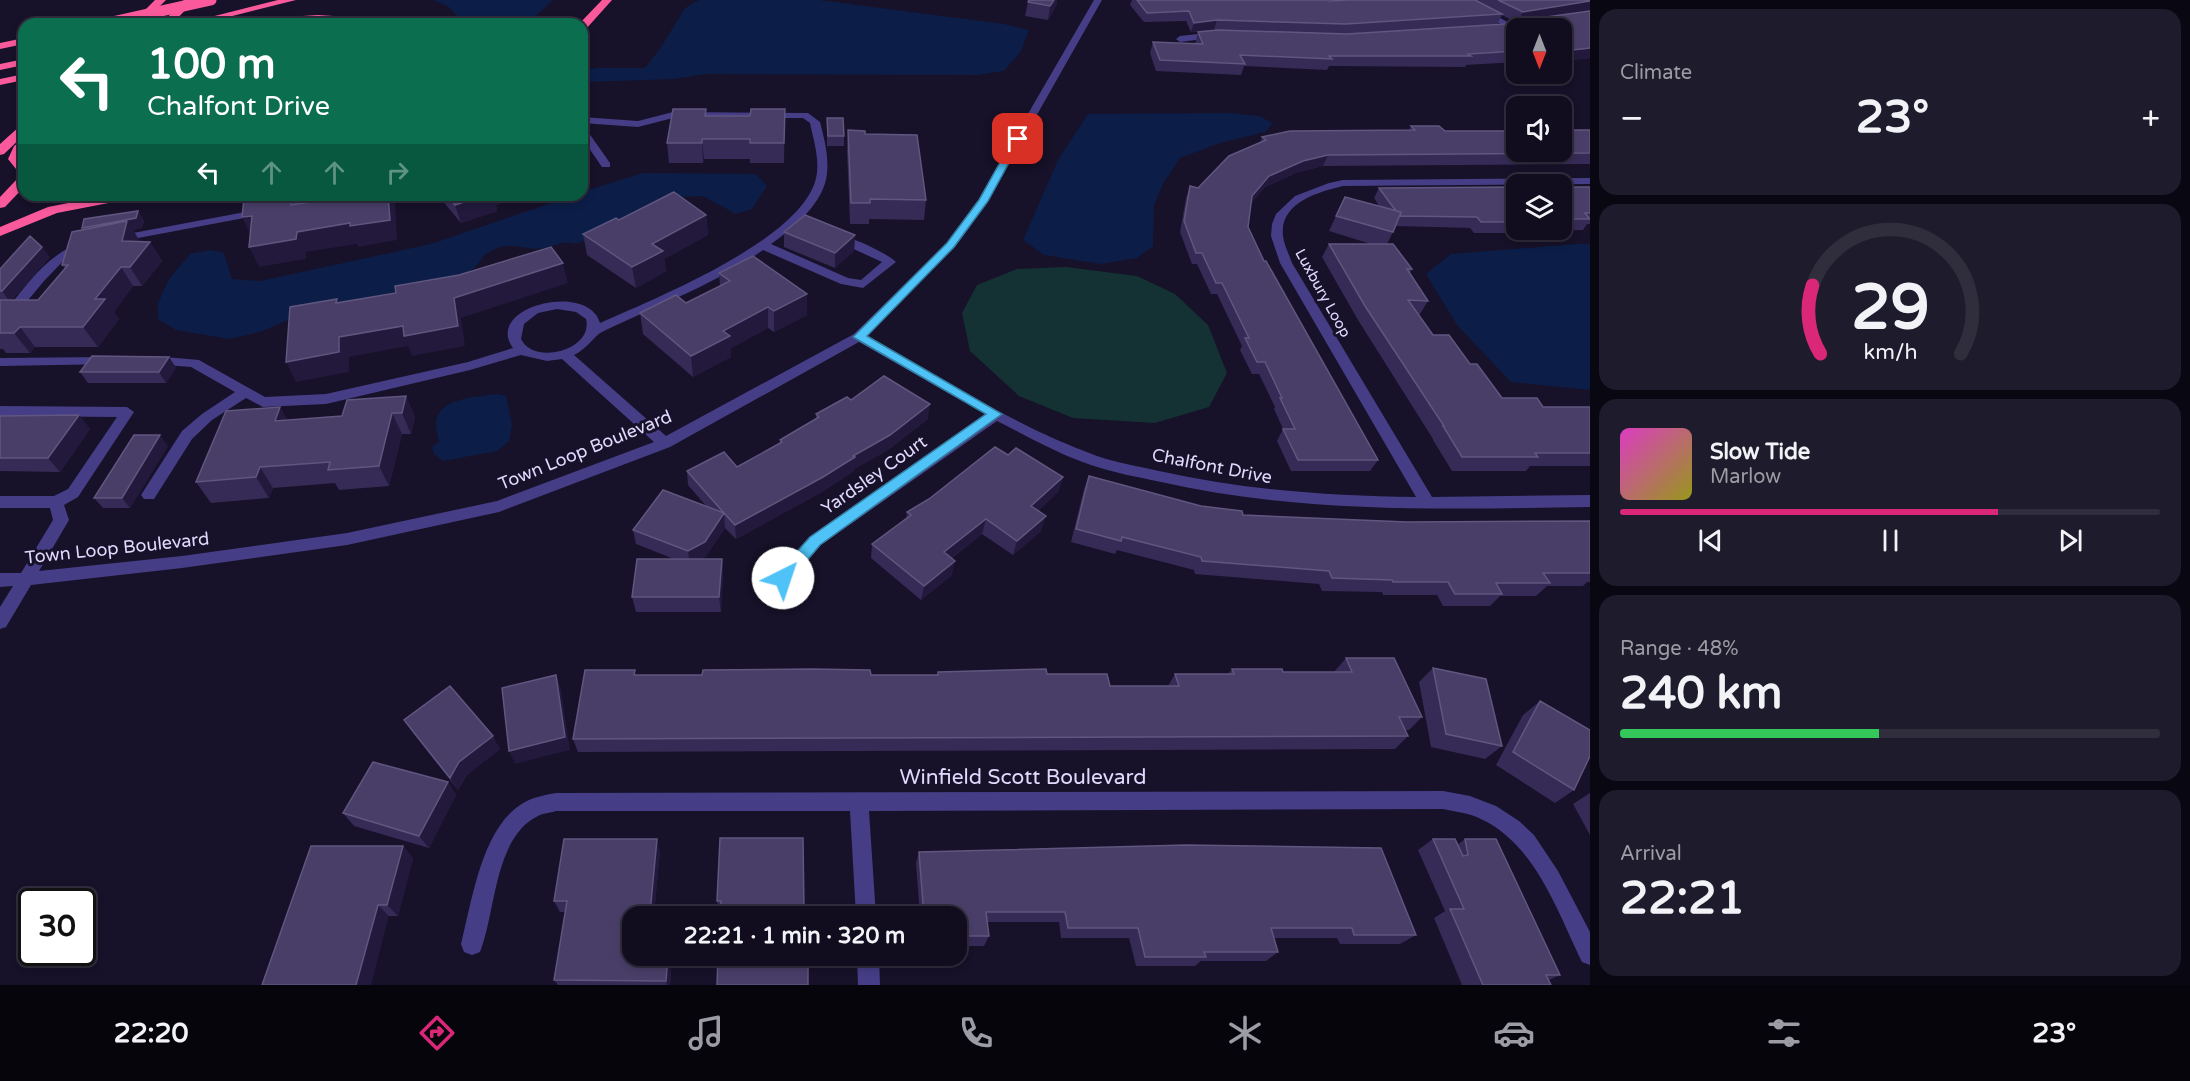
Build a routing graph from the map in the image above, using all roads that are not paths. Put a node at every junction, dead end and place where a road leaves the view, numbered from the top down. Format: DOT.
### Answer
graph roads {
  1 [pos="163,0"];
  2 [pos="190,0"];
  3 [pos="202,0"];
  4 [pos="211,0"];
  5 [pos="291,0"];
  6 [pos="607,0"];
  7 [pos="1098,0"];
  8 [pos="1460,0"];
  9 [pos="130,18"];
  10 [pos="143,18"];
  11 [pos="155,18"];
  12 [pos="172,18"];
  13 [pos="184,18"];
  14 [pos="213,18"];
  15 [pos="306,18"];
  16 [pos="329,18"];
  17 [pos="588,21"];
  18 [pos="1506,23"];
  19 [pos="1506,29"];
  20 [pos="1492,30"];
  21 [pos="1226,35"];
  22 [pos="1180,39"];
  23 [pos="18,42"];
  24 [pos="0,46"];
  25 [pos="18,63"];
  26 [pos="0,67"];
  27 [pos="18,78"];
  28 [pos="0,82"];
  29 [pos="588,120"];
  30 [pos="18,134"];
  31 [pos="588,140"];
  32 [pos="18,149"];
  33 [pos="0,151"];
  34 [pos="18,164"];
  35 [pos="606,165"];
  36 [pos="1590,181"];
  37 [pos="18,186"];
  38 [pos="99,201"];
  39 [pos="313,201"];
  40 [pos="0,204"];
  41 [pos="0,232"];
  42 [pos="826,233"];
  43 [pos="762,245"];
  44 [pos="0,326"];
  45 [pos="595,330"];
  46 [pos="859,337"];
  47 [pos="522,350"];
  48 [pos="565,354"];
  49 [pos="0,362"];
  50 [pos="246,392"];
  51 [pos="0,411"];
  52 [pos="996,414"];
  53 [pos="665,443"];
  54 [pos="149,495"];
  55 [pos="1590,501"];
  56 [pos="0,502"];
  57 [pos="56,502"];
  58 [pos="1427,502"];
  59 [pos="783,578"];
  60 [pos="26,579"];
  61 [pos="0,580"];
  62 [pos="0,621"];
  63 [pos="859,801"];
  64 [pos="865,906"];
  65 [pos="472,944"];
  66 [pos="1590,954"];
  67 [pos="868,966"];
  68 [pos="869,985"];
  1 -- 10 [label="highway"];
  1 -- 11 [label="highway"];
  2 -- 12 [label="highway"];
  3 -- 13 [label="highway"];
  4 -- 9 [label="highway, bridge"];
  5 -- 14 [label="highway"];
  6 -- 17 [label="highway"];
  7 -- 46 [label="street, Town Loop Boulevard"];
  8 -- 18 [label="street"];
  15 -- 16 [label="highway"];
  19 -- 20 [label="street"];
  21 -- 22 [label="street"];
  23 -- 24 [label="highway"];
  25 -- 26 [label="highway"];
  27 -- 28 [label="highway"];
  29 -- 43 [label="street"];
  30 -- 33 [label="highway"];
  31 -- 35 [label="street"];
  32 -- 34 [label="highway"];
  36 -- 58 [label="street, Luxbury Loop"];
  37 -- 40 [label="highway"];
  38 -- 41 [label="highway"];
  39 -- 44 [label="street"];
  42 -- 43 [label="street"];
  43 -- 45 [label="street"];
  45 -- 47 [label="street"];
  45 -- 48 [label="street"];
  46 -- 52 [label="street, Chalfont Drive"];
  46 -- 53 [label="street, Town Loop Boulevard"];
  47 -- 48 [label="street"];
  47 -- 50 [label="street"];
  48 -- 53 [label="street"];
  49 -- 50 [label="street"];
  50 -- 54 [label="street"];
  51 -- 57 [label="street"];
  52 -- 58 [label="street, Chalfont Drive"];
  52 -- 59 [label="street, Yardsley Court"];
  53 -- 60 [label="street, Town Loop Boulevard"];
  55 -- 58 [label="street, Chalfont Drive"];
  56 -- 57 [label="street"];
  57 -- 60 [label="street"];
  60 -- 61 [label="street, Town Loop Boulevard"];
  60 -- 62 [label="street"];
  63 -- 64 [label="street"];
  63 -- 65 [label="street, Winfield Scott Boulevard"];
  63 -- 66 [label="street, Winfield Scott Boulevard"];
  67 -- 68 [label="street"];
}
